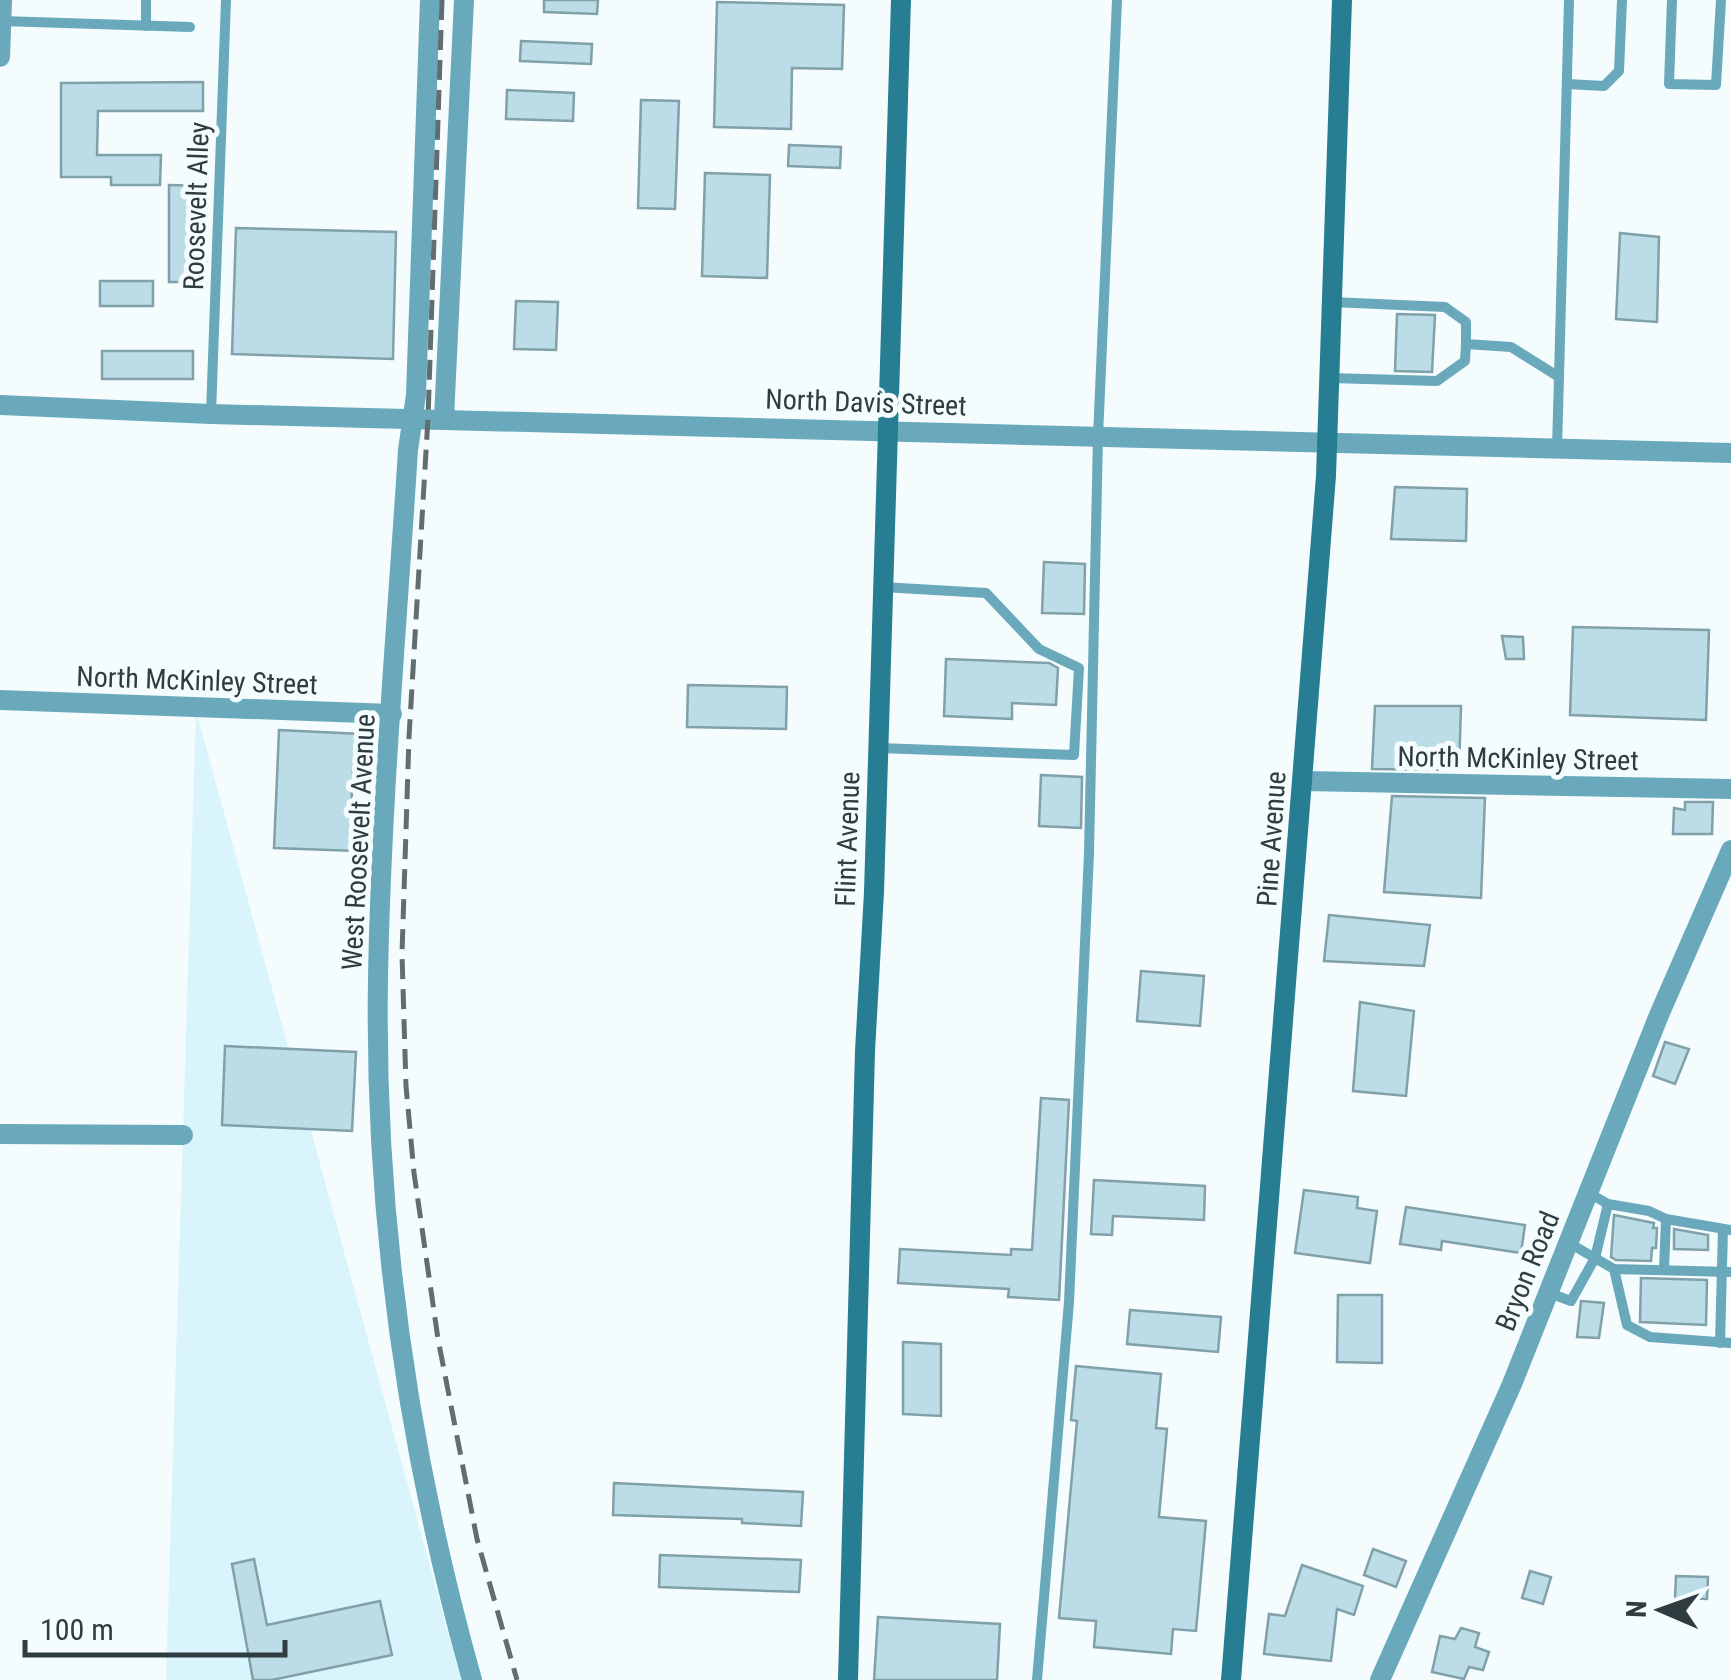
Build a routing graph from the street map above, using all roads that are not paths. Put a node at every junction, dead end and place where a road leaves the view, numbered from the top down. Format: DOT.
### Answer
graph roads {
  1 [pos="2,0"];
  2 [pos="146,0"];
  3 [pos="226,0"];
  4 [pos="430,0"];
  5 [pos="464,0"];
  6 [pos="902,0"];
  7 [pos="1117,0"];
  8 [pos="1342,0"];
  9 [pos="1570,0"];
  10 [pos="1622,0"];
  11 [pos="1672,0"];
  12 [pos="1721,0"];
  13 [pos="1,22"];
  14 [pos="146,26"];
  15 [pos="190,28"];
  16 [pos="0,58"];
  17 [pos="1567,84"];
  18 [pos="1331,302"];
  19 [pos="1466,344"];
  20 [pos="1558,377"];
  21 [pos="1329,378"];
  22 [pos="0,405"];
  23 [pos="212,414"];
  24 [pos="413,418"];
  25 [pos="444,418"];
  26 [pos="888,432"];
  27 [pos="1098,437"];
  28 [pos="1328,444"];
  29 [pos="1557,449"];
  30 [pos="1731,454"];
  31 [pos="882,587"];
  32 [pos="0,700"];
  33 [pos="392,714"];
  34 [pos="878,748"];
  35 [pos="1303,781"];
  36 [pos="1731,789"];
  37 [pos="1731,850"];
  38 [pos="1724,875"];
  39 [pos="0,1134"];
  40 [pos="183,1136"];
  41 [pos="1588,1193"];
  42 [pos="1608,1204"];
  43 [pos="1666,1219"];
  44 [pos="1727,1230"];
  45 [pos="1568,1243"];
  46 [pos="1595,1258"];
  47 [pos="1614,1268"];
  48 [pos="1664,1270"];
  49 [pos="1726,1272"];
  50 [pos="1549,1294"];
  51 [pos="1725,1343"];
  52 [pos="472,1680"];
  53 [pos="848,1680"];
  54 [pos="1037,1680"];
  55 [pos="1231,1680"];
  56 [pos="1380,1680"];
  1 -- 13 [label="street"];
  2 -- 14 [label="lane"];
  3 -- 23 [label="lane, Roosevelt Alley"];
  4 -- 24 [label="street, West Roosevelt Avenue"];
  5 -- 25 [label="street"];
  6 -- 26 [label="main road, Flint Avenue"];
  7 -- 27 [label="lane"];
  8 -- 18 [label="main road, Pine Avenue"];
  9 -- 17 [label="lane"];
  10 -- 17 [label="lane"];
  11 -- 12 [label="lane"];
  13 -- 14 [label="lane"];
  13 -- 16 [label="street"];
  14 -- 15 [label="lane"];
  17 -- 20 [label="lane"];
  18 -- 19 [label="lane"];
  18 -- 21 [label="main road, Pine Avenue"];
  19 -- 20 [label="lane"];
  19 -- 21 [label="lane"];
  20 -- 29 [label="lane"];
  21 -- 28 [label="main road, Pine Avenue"];
  22 -- 23 [label="street, North Davis Street"];
  23 -- 24 [label="street, North Davis Street"];
  24 -- 25 [label="street, North Davis Street"];
  24 -- 33 [label="street, West Roosevelt Avenue"];
  25 -- 26 [label="street, North Davis Street"];
  26 -- 27 [label="street, North Davis Street"];
  26 -- 31 [label="main road, Flint Avenue"];
  27 -- 28 [label="street, North Davis Street"];
  27 -- 54 [label="lane"];
  28 -- 29 [label="street, North Davis Street"];
  28 -- 35 [label="main road, Pine Avenue"];
  29 -- 30 [label="street, North Davis Street"];
  31 -- 34 [label="main road, Flint Avenue"];
  31 -- 34 [label="lane"];
  32 -- 33 [label="street, North McKinley Street"];
  33 -- 52 [label="street, West Roosevelt Avenue"];
  34 -- 53 [label="main road, Flint Avenue"];
  35 -- 36 [label="street, North McKinley Street"];
  35 -- 55 [label="main road, Pine Avenue"];
  37 -- 38 [label="street, Bryon Road"];
  38 -- 41 [label="street, Bryon Road"];
  39 -- 40 [label="street"];
  41 -- 42 [label="lane"];
  41 -- 45 [label="street, Bryon Road"];
  42 -- 43 [label="lane"];
  42 -- 46 [label="lane"];
  43 -- 44 [label="lane"];
  43 -- 48 [label="lane"];
  44 -- 49 [label="lane"];
  45 -- 46 [label="lane"];
  45 -- 50 [label="street, Bryon Road"];
  46 -- 47 [label="lane"];
  46 -- 50 [label="lane"];
  47 -- 48 [label="lane"];
  47 -- 51 [label="lane"];
  48 -- 49 [label="lane"];
  49 -- 51 [label="lane"];
  50 -- 56 [label="street, Bryon Road"];
}
